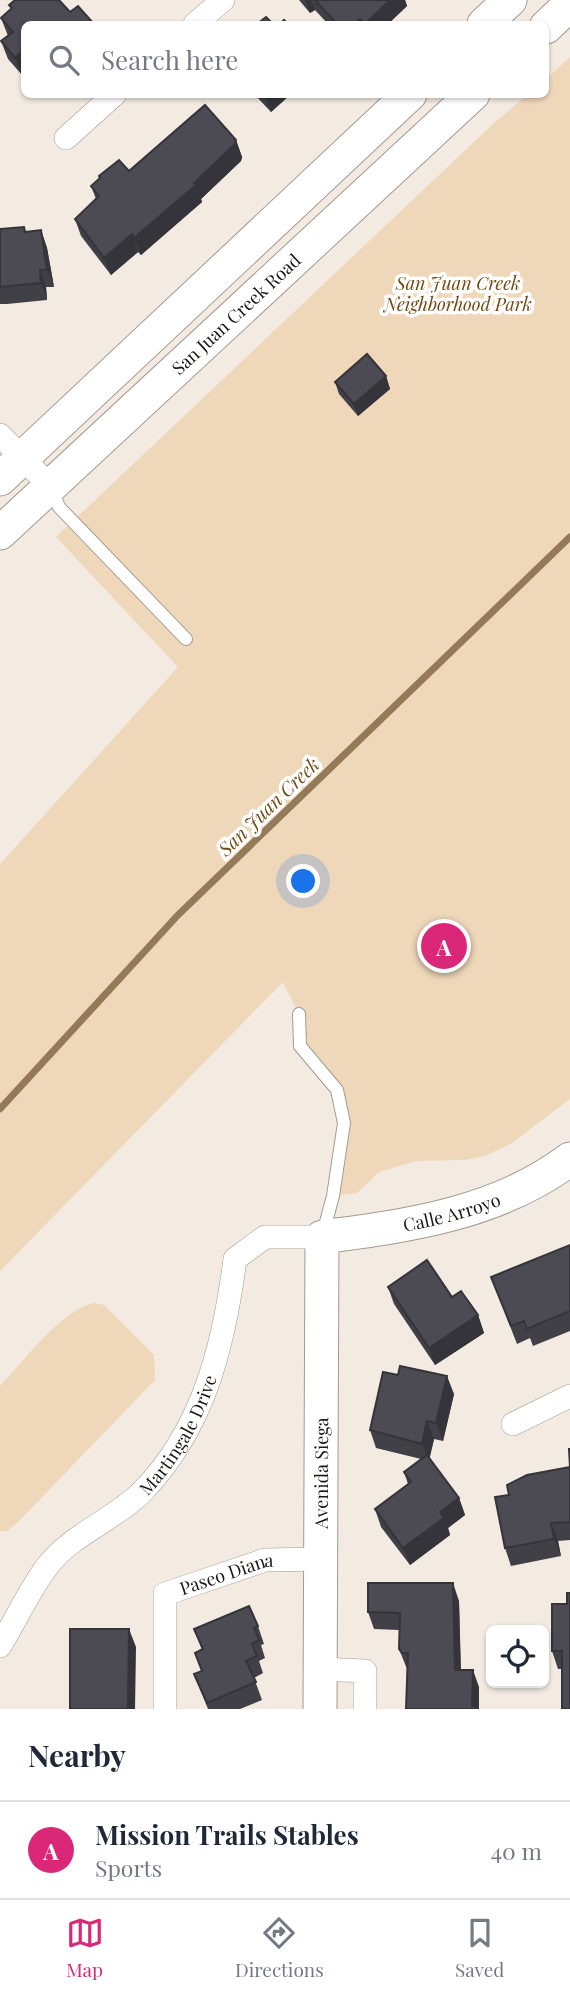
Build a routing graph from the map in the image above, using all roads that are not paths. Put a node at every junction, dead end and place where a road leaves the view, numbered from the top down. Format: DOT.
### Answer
graph roads {
  1 [pos="223,0"];
  2 [pos="510,0"];
  3 [pos="570,4"];
  4 [pos="198,21"];
  5 [pos="487,21"];
  6 [pos="549,23"];
  7 [pos="111,98"];
  8 [pos="406,98"];
  9 [pos="469,98"];
  10 [pos="66,138"];
  11 [pos="0,435"];
  12 [pos="12,468"];
  13 [pos="51,487"];
  14 [pos="0,533"];
  15 [pos="186,639"];
  16 [pos="299,1014"];
  17 [pos="570,1159"];
  18 [pos="322,1237"];
  19 [pos="570,1396"];
  20 [pos="513,1424"];
  21 [pos="321,1559"];
  22 [pos="0,1646"];
  23 [pos="320,1669"];
  24 [pos="165,1709"];
  25 [pos="320,1709"];
  26 [pos="365,1709"];
  1 -- 4 [label="street"];
  2 -- 5 [label="street"];
  3 -- 6 [label="street"];
  7 -- 10 [label="street"];
  8 -- 12 [label="street"];
  9 -- 13 [label="street, San Juan Creek Road"];
  11 -- 12 [label="street"];
  12 -- 13 [label="street"];
  13 -- 14 [label="street, San Juan Creek Road"];
  13 -- 15 [label="lane"];
  16 -- 18 [label="lane"];
  17 -- 18 [label="street, Calle Arroyo"];
  18 -- 21 [label="street, Avenida Siega"];
  18 -- 22 [label="street, Martingale Drive"];
  19 -- 20 [label="street"];
  21 -- 23 [label="street, Avenida Siega"];
  21 -- 24 [label="street, Paseo Diana"];
  23 -- 25 [label="street, Avenida Siega"];
  23 -- 26 [label="street"];
}
